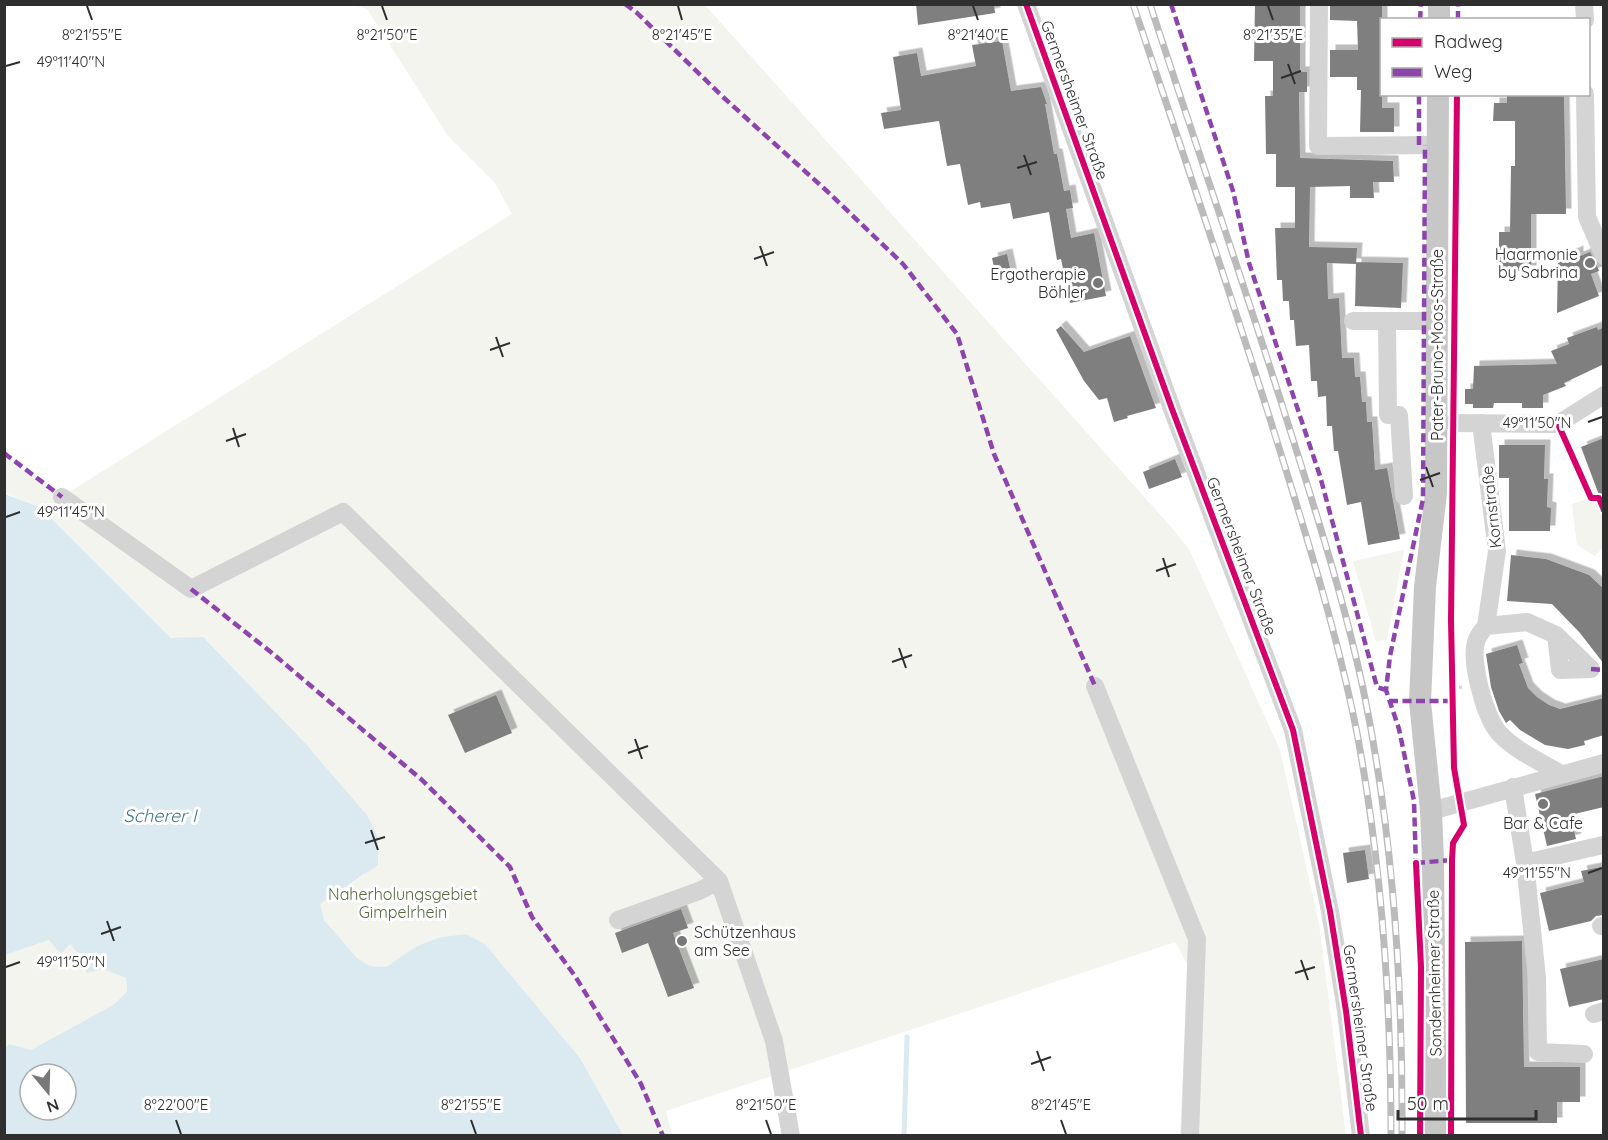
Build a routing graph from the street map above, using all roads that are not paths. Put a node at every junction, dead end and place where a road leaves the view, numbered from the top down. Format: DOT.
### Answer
graph roads {
  1 [pos="1026,4"];
  2 [pos="1319,4"];
  3 [pos="1438,96"];
  4 [pos="1586,96"];
  5 [pos="1437,145"];
  6 [pos="1595,214"];
  7 [pos="1604,256"];
  8 [pos="1353,321"];
  9 [pos="1387,321"];
  10 [pos="1437,321"];
  11 [pos="1604,395"];
  12 [pos="1454,423"];
  13 [pos="1481,423"];
  14 [pos="62,496"];
  15 [pos="1404,496"];
  16 [pos="1486,627"];
  17 [pos="1556,634"];
  18 [pos="1095,686"];
  19 [pos="1604,763"];
  20 [pos="1561,774"];
  21 [pos="1513,787"];
  22 [pos="1431,811"];
  23 [pos="1603,845"];
  24 [pos="1525,863"];
  25 [pos="719,881"];
  26 [pos="618,920"];
  27 [pos="1584,1054"];
  28 [pos="791,1136"];
  29 [pos="1190,1136"];
  30 [pos="1361,1136"];
  31 [pos="1436,1136"];
  1 -- 30 [label="street, Germersheimer Straße"];
  2 -- 5 [label="street"];
  3 -- 5 [label="main road, Pater-Bruno-Moos-Straße"];
  4 -- 6 [label="street"];
  5 -- 10 [label="main road, Pater-Bruno-Moos-Straße"];
  6 -- 7 [label="street"];
  8 -- 9 [label="street"];
  9 -- 10 [label="street"];
  9 -- 15 [label="street"];
  10 -- 22 [label="main road, Pater-Bruno-Moos-Straße"];
  11 -- 13 [label="street"];
  12 -- 13 [label="street"];
  13 -- 16 [label="street, Kornstraße"];
  14 -- 25 [label="street"];
  16 -- 17 [label="street"];
  16 -- 20 [label="street, Kornstraße"];
  18 -- 29 [label="street"];
  19 -- 20 [label="street"];
  20 -- 21 [label="street"];
  21 -- 22 [label="street"];
  21 -- 24 [label="street"];
  22 -- 31 [label="main road, Sondernheimer Straße"];
  23 -- 24 [label="street"];
  24 -- 27 [label="street"];
  25 -- 26 [label="street"];
  25 -- 28 [label="street"];
}
